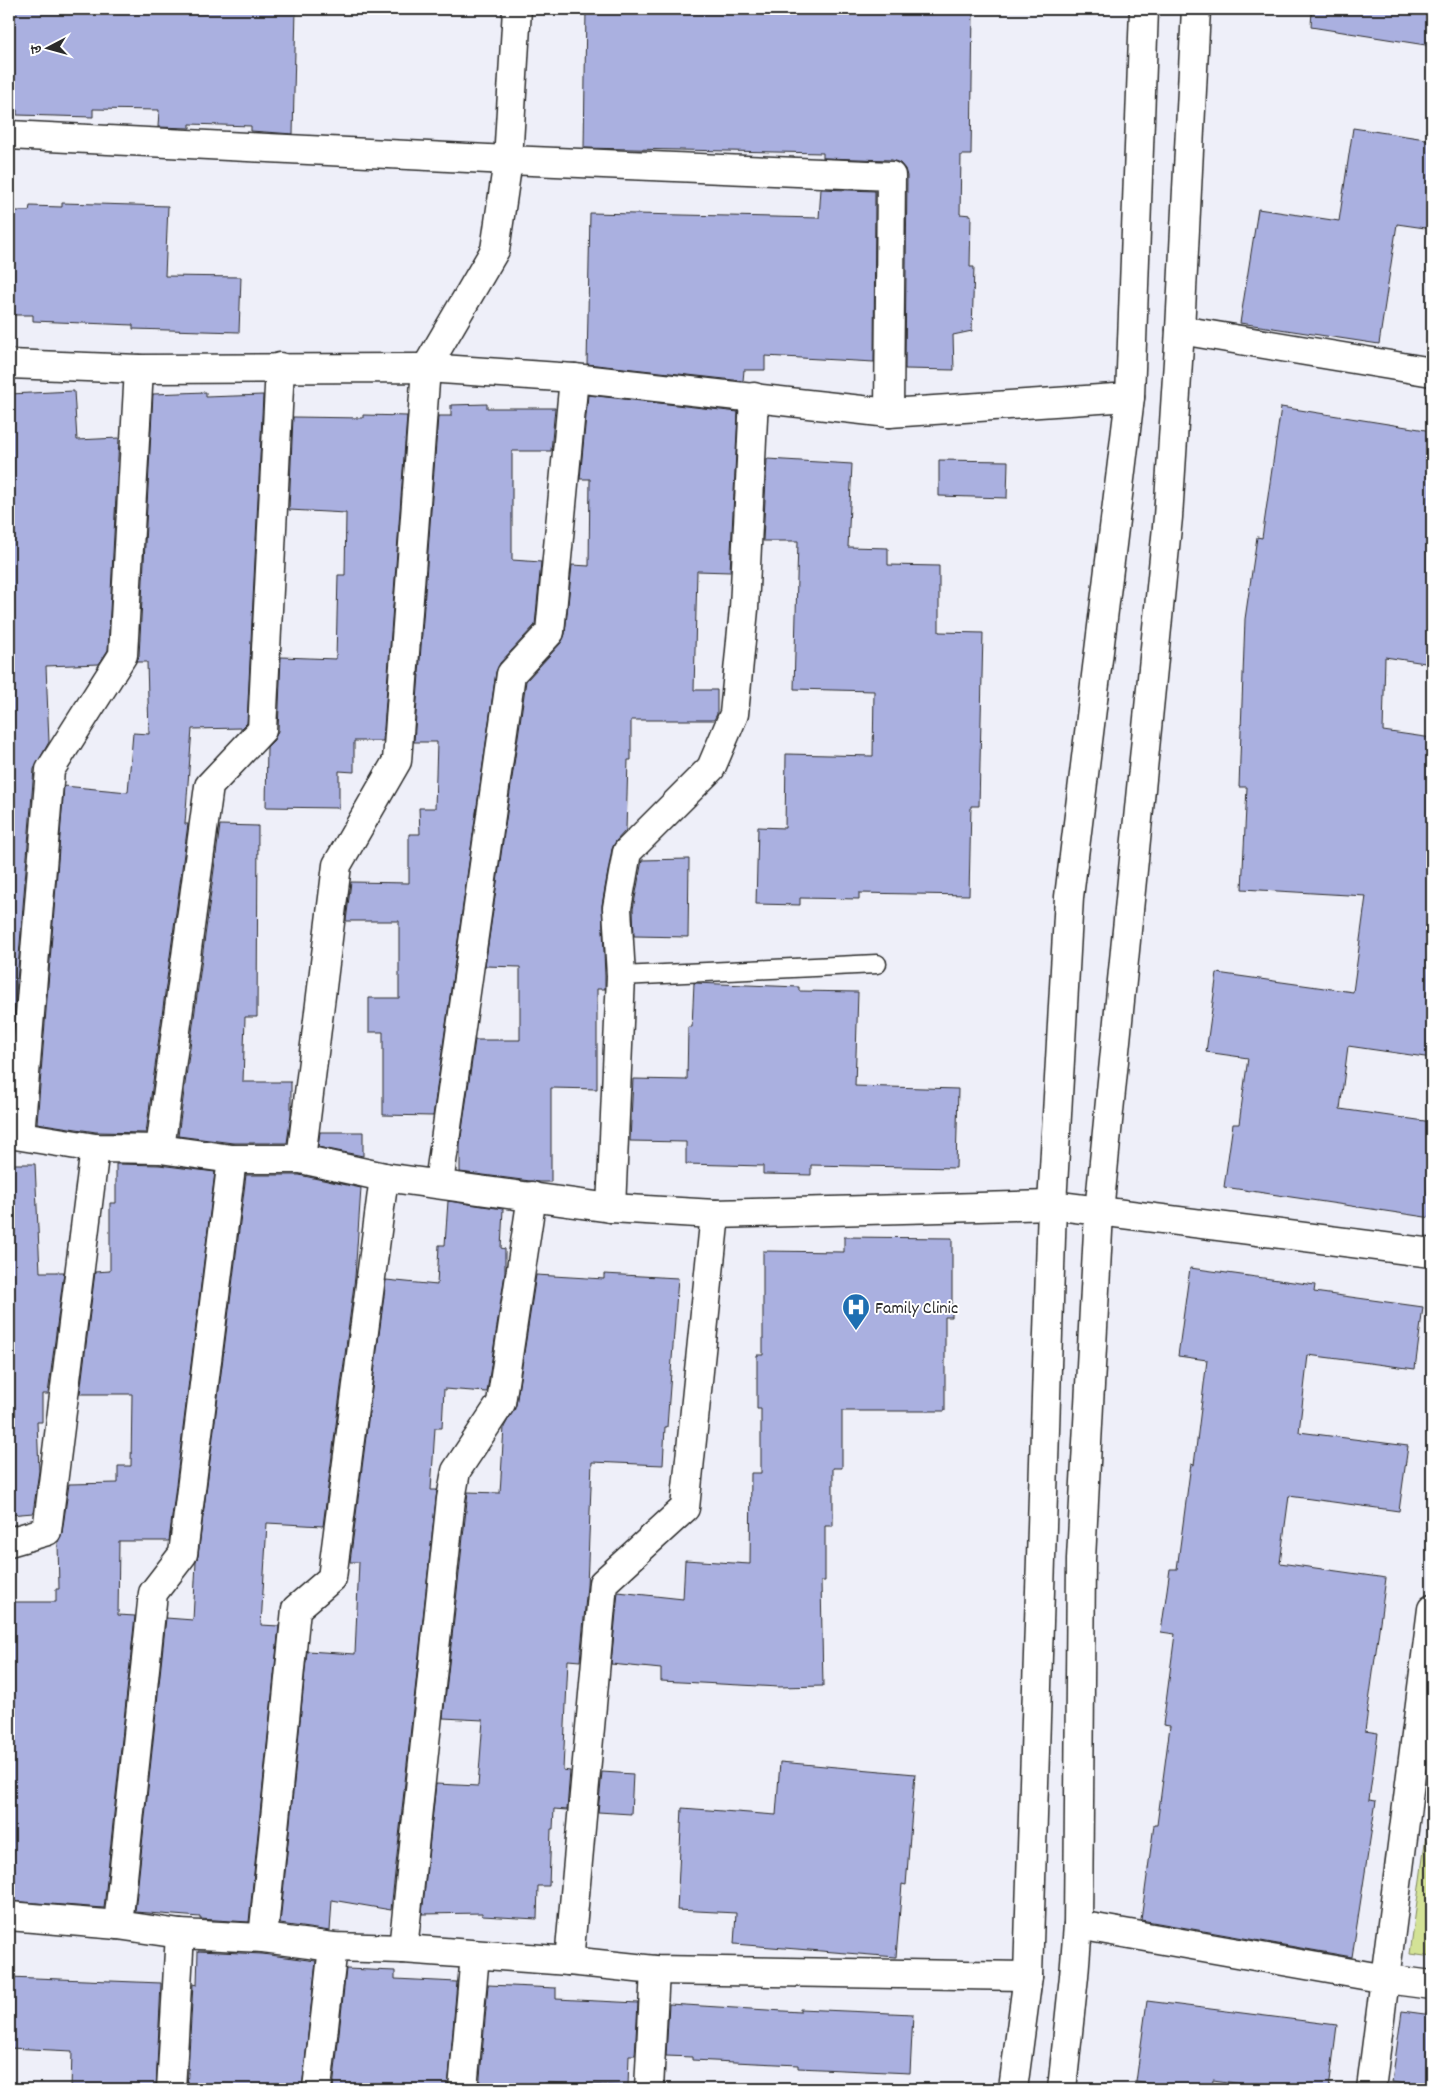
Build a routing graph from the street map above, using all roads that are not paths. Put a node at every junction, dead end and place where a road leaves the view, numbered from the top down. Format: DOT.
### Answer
graph roads {
  1 [pos="517,9"];
  2 [pos="1144,9"];
  3 [pos="1196,9"];
  4 [pos="9,135"];
  5 [pos="508,160"];
  6 [pos="1180,330"];
  7 [pos="9,364"];
  8 [pos="280,367"];
  9 [pos="426,368"];
  10 [pos="138,369"];
  11 [pos="1432,372"];
  12 [pos="574,378"];
  13 [pos="754,397"];
  14 [pos="1130,397"];
  15 [pos="889,413"];
  16 [pos="877,964"];
  17 [pos="621,976"];
  18 [pos="14,1135"];
  19 [pos="95,1148"];
  20 [pos="160,1149"];
  21 [pos="232,1159"];
  22 [pos="301,1159"];
  23 [pos="384,1177"];
  24 [pos="439,1184"];
  25 [pos="532,1196"];
  26 [pos="1052,1206"];
  27 [pos="612,1208"];
  28 [pos="1099,1212"];
  29 [pos="715,1214"];
  30 [pos="1432,1254"];
  31 [pos="9,1542"];
  32 [pos="1432,1609"];
  33 [pos="1424,1748"];
  34 [pos="9,1916"];
  35 [pos="1078,1924"];
  36 [pos="118,1925"];
  37 [pos="180,1934"];
  38 [pos="263,1938"];
  39 [pos="332,1947"];
  40 [pos="403,1949"];
  41 [pos="475,1955"];
  42 [pos="569,1960"];
  43 [pos="655,1970"];
  44 [pos="1028,1976"];
  45 [pos="1386,1978"];
  46 [pos="1432,1985"];
  47 [pos="171,2089"];
  48 [pos="318,2089"];
  49 [pos="463,2089"];
  50 [pos="649,2089"];
  51 [pos="1013,2089"];
  52 [pos="1062,2089"];
  53 [pos="1371,2089"];
  1 -- 5 [label="street"];
  2 -- 14 [label="street"];
  3 -- 6 [label="street"];
  4 -- 5 [label="street"];
  5 -- 9 [label="street"];
  5 -- 15 [label="street"];
  6 -- 11 [label="street"];
  6 -- 28 [label="street"];
  7 -- 10 [label="street"];
  8 -- 9 [label="street"];
  8 -- 10 [label="street"];
  8 -- 20 [label="street"];
  9 -- 12 [label="street"];
  9 -- 22 [label="street"];
  10 -- 18 [label="street"];
  12 -- 13 [label="street"];
  12 -- 24 [label="street"];
  13 -- 15 [label="street"];
  13 -- 17 [label="street"];
  14 -- 15 [label="street"];
  14 -- 26 [label="street"];
  16 -- 17 [label="lane"];
  17 -- 27 [label="street"];
  18 -- 19 [label="street"];
  19 -- 20 [label="street"];
  19 -- 31 [label="street"];
  20 -- 21 [label="street"];
  21 -- 22 [label="street"];
  21 -- 36 [label="street"];
  22 -- 23 [label="street"];
  23 -- 24 [label="street"];
  23 -- 38 [label="street"];
  24 -- 25 [label="street"];
  25 -- 27 [label="street"];
  25 -- 40 [label="street"];
  26 -- 28 [label="street"];
  26 -- 29 [label="street"];
  26 -- 44 [label="street"];
  27 -- 29 [label="street"];
  28 -- 30 [label="street"];
  28 -- 35 [label="street"];
  29 -- 42 [label="street"];
  32 -- 33 [label="street"];
  33 -- 45 [label="street"];
  34 -- 36 [label="street"];
  35 -- 45 [label="street"];
  35 -- 52 [label="street"];
  36 -- 37 [label="street"];
  37 -- 38 [label="street"];
  37 -- 47 [label="street"];
  38 -- 39 [label="street"];
  39 -- 40 [label="street"];
  39 -- 48 [label="street"];
  40 -- 41 [label="street"];
  41 -- 42 [label="street"];
  41 -- 49 [label="street"];
  42 -- 43 [label="street"];
  43 -- 44 [label="street"];
  43 -- 50 [label="street"];
  44 -- 51 [label="street"];
  45 -- 46 [label="street"];
  45 -- 53 [label="street"];
}
